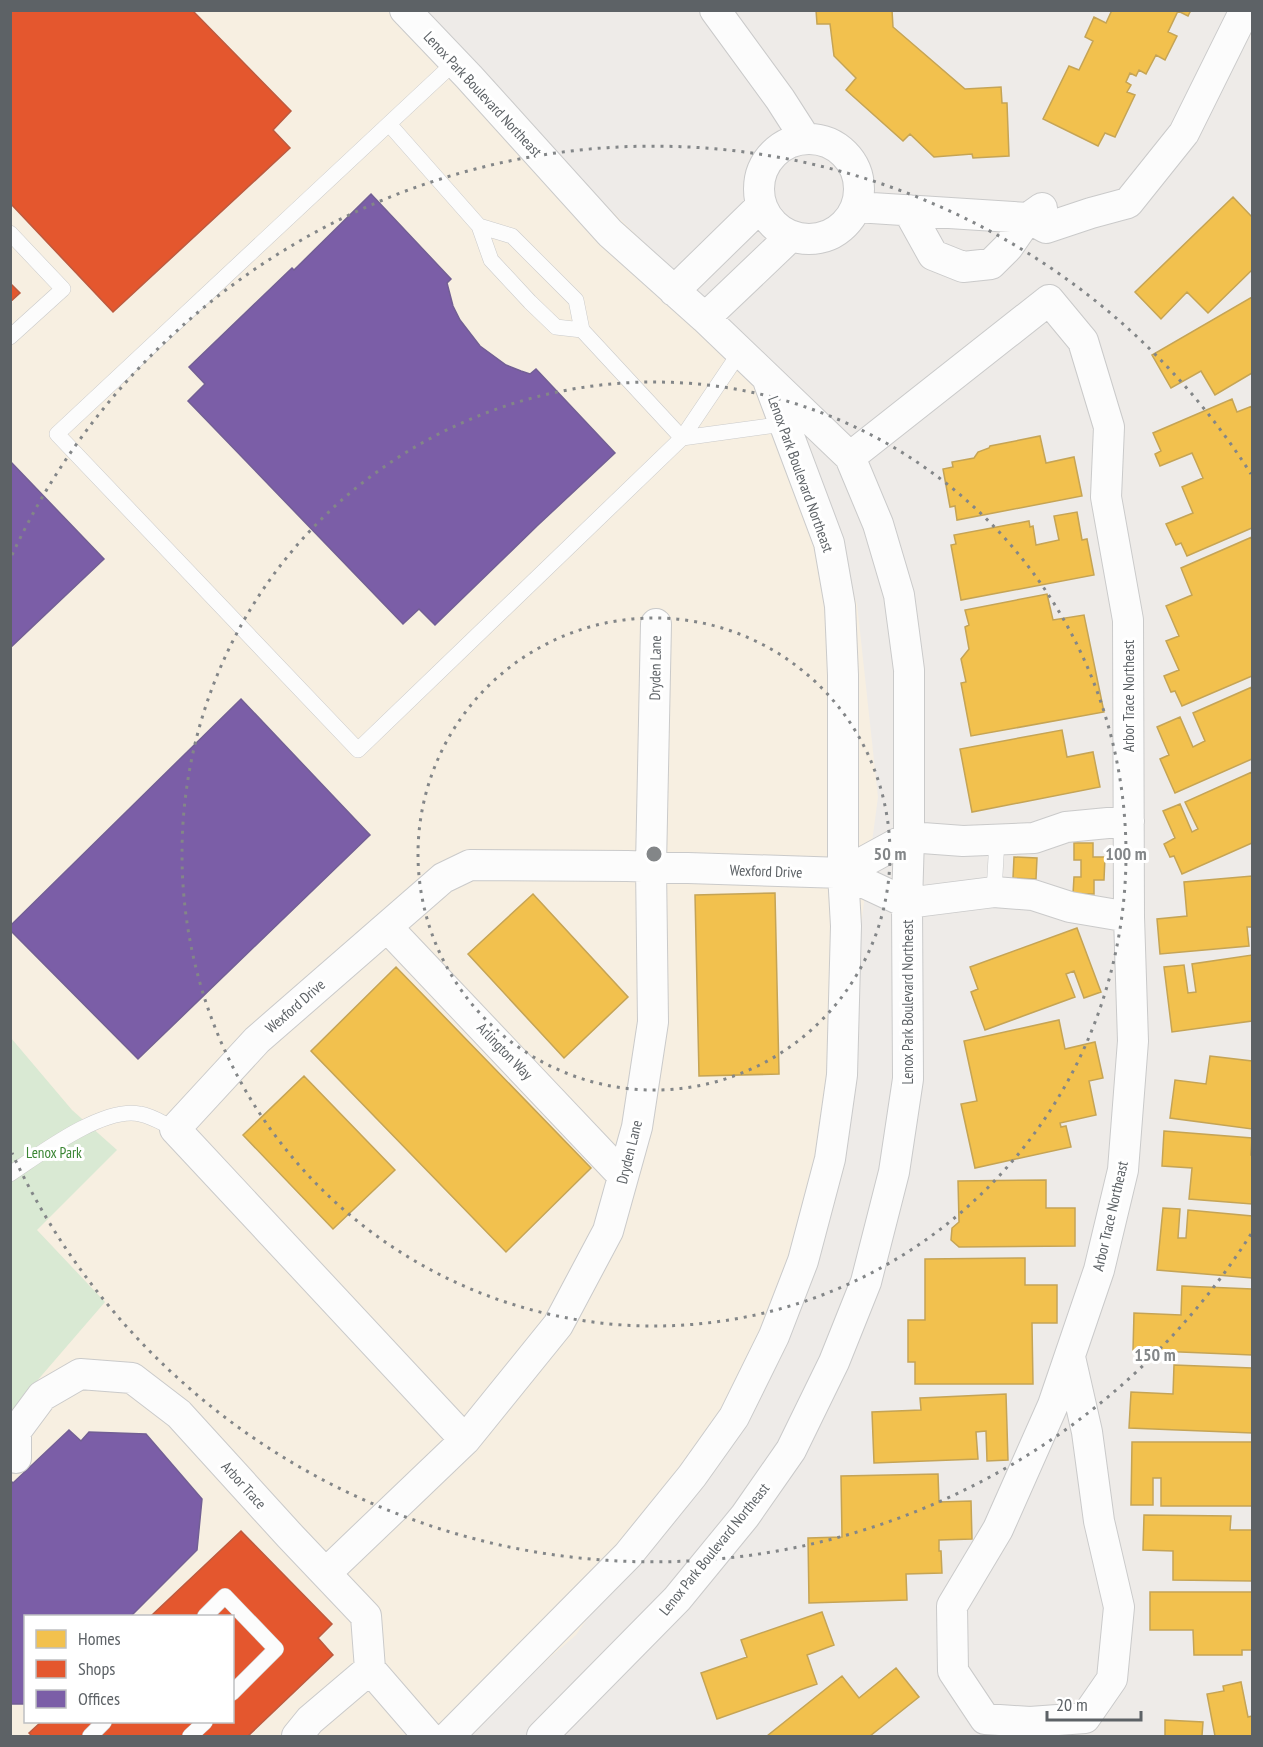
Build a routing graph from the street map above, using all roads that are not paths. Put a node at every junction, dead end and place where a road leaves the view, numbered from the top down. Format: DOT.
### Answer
graph roads {
  1 [pos="405,10"];
  2 [pos="715,10"];
  3 [pos="1245,10"];
  4 [pos="455,62"];
  5 [pos="389,124"];
  6 [pos="805,138"];
  7 [pos="761,206"];
  8 [pos="856,207"];
  9 [pos="908,210"];
  10 [pos="1028,218"];
  11 [pos="478,226"];
  12 [pos="10,233"];
  13 [pos="790,237"];
  14 [pos="674,291"];
  15 [pos="705,318"];
  16 [pos="582,330"];
  17 [pos="10,337"];
  18 [pos="740,352"];
  19 [pos="767,378"];
  20 [pos="784,424"];
  21 [pos="682,438"];
  22 [pos="850,457"];
  23 [pos="656,624"];
  24 [pos="1129,820"];
  25 [pos="909,837"];
  26 [pos="997,840"];
  27 [pos="651,866"];
  28 [pos="843,873"];
  29 [pos="994,892"];
  30 [pos="907,903"];
  31 [pos="1129,917"];
  32 [pos="387,927"];
  33 [pos="174,1129"];
  34 [pos="10,1174"];
  35 [pos="623,1176"];
  36 [pos="1070,1357"];
  37 [pos="465,1440"];
  38 [pos="16,1458"];
  39 [pos="326,1574"];
  40 [pos="207,1615"];
  41 [pos="370,1669"];
  42 [pos="234,1691"];
  43 [pos="103,1723"];
  44 [pos="203,1723"];
  45 [pos="90,1737"];
  46 [pos="190,1737"];
  47 [pos="297,1737"];
  48 [pos="428,1737"];
  49 [pos="449,1737"];
  50 [pos="542,1737"];
  1 -- 4 [label="street, Lenox Park Boulevard Northeast"];
  2 -- 6 [label="street"];
  3 -- 10 [label="street"];
  4 -- 5 [label="lane"];
  4 -- 14 [label="street, Lenox Park Boulevard Northeast"];
  5 -- 11 [label="lane"];
  5 -- 21 [label="lane"];
  6 -- 7 [label="street"];
  6 -- 8 [label="street"];
  7 -- 13 [label="street"];
  7 -- 14 [label="street"];
  8 -- 9 [label="street"];
  8 -- 13 [label="street"];
  9 -- 10 [label="street"];
  9 -- 10 [label="street"];
  11 -- 16 [label="lane"];
  11 -- 16 [label="lane"];
  12 -- 17 [label="lane"];
  13 -- 15 [label="street"];
  14 -- 15 [label="street, Lenox Park Boulevard Northeast"];
  15 -- 18 [label="street, Lenox Park Boulevard Northeast"];
  16 -- 21 [label="lane"];
  18 -- 19 [label="street, Lenox Park Boulevard Northeast"];
  18 -- 21 [label="lane"];
  19 -- 20 [label="street, Lenox Park Boulevard Northeast"];
  19 -- 22 [label="street, Lenox Park Boulevard Northeast"];
  20 -- 21 [label="lane"];
  20 -- 28 [label="street, Lenox Park Boulevard Northeast"];
  22 -- 24 [label="street, Arbor Trace Northeast"];
  22 -- 25 [label="street, Lenox Park Boulevard Northeast"];
  23 -- 27 [label="street, Dryden Lane"];
  24 -- 26 [label="street"];
  24 -- 31 [label="street, Arbor Trace Northeast"];
  25 -- 26 [label="street"];
  25 -- 28 [label="street"];
  25 -- 30 [label="street, Lenox Park Boulevard Northeast"];
  26 -- 29 [label="lane"];
  27 -- 28 [label="street, Wexford Drive"];
  27 -- 32 [label="street, Wexford Drive"];
  27 -- 35 [label="street, Dryden Lane"];
  28 -- 30 [label="street"];
  28 -- 49 [label="street, Lenox Park Boulevard Northeast"];
  29 -- 30 [label="street"];
  29 -- 31 [label="street"];
  30 -- 50 [label="street, Lenox Park Boulevard Northeast"];
  31 -- 36 [label="street, Arbor Trace Northeast"];
  32 -- 33 [label="street, Wexford Drive"];
  32 -- 35 [label="street, Arlington Way"];
  33 -- 34 [label="lane"];
  33 -- 37 [label="street"];
  35 -- 37 [label="street, Dryden Lane"];
  36 -- 36 [label="street, Arbor Trace Northeast"];
  37 -- 39 [label="street, Dryden Lane"];
  38 -- 39 [label="street, Arbor Trace"];
  39 -- 41 [label="street, Arbor Trace"];
  40 -- 42 [label="lane"];
  41 -- 47 [label="street"];
  41 -- 48 [label="street"];
  43 -- 45 [label="lane"];
  44 -- 46 [label="lane"];
}
